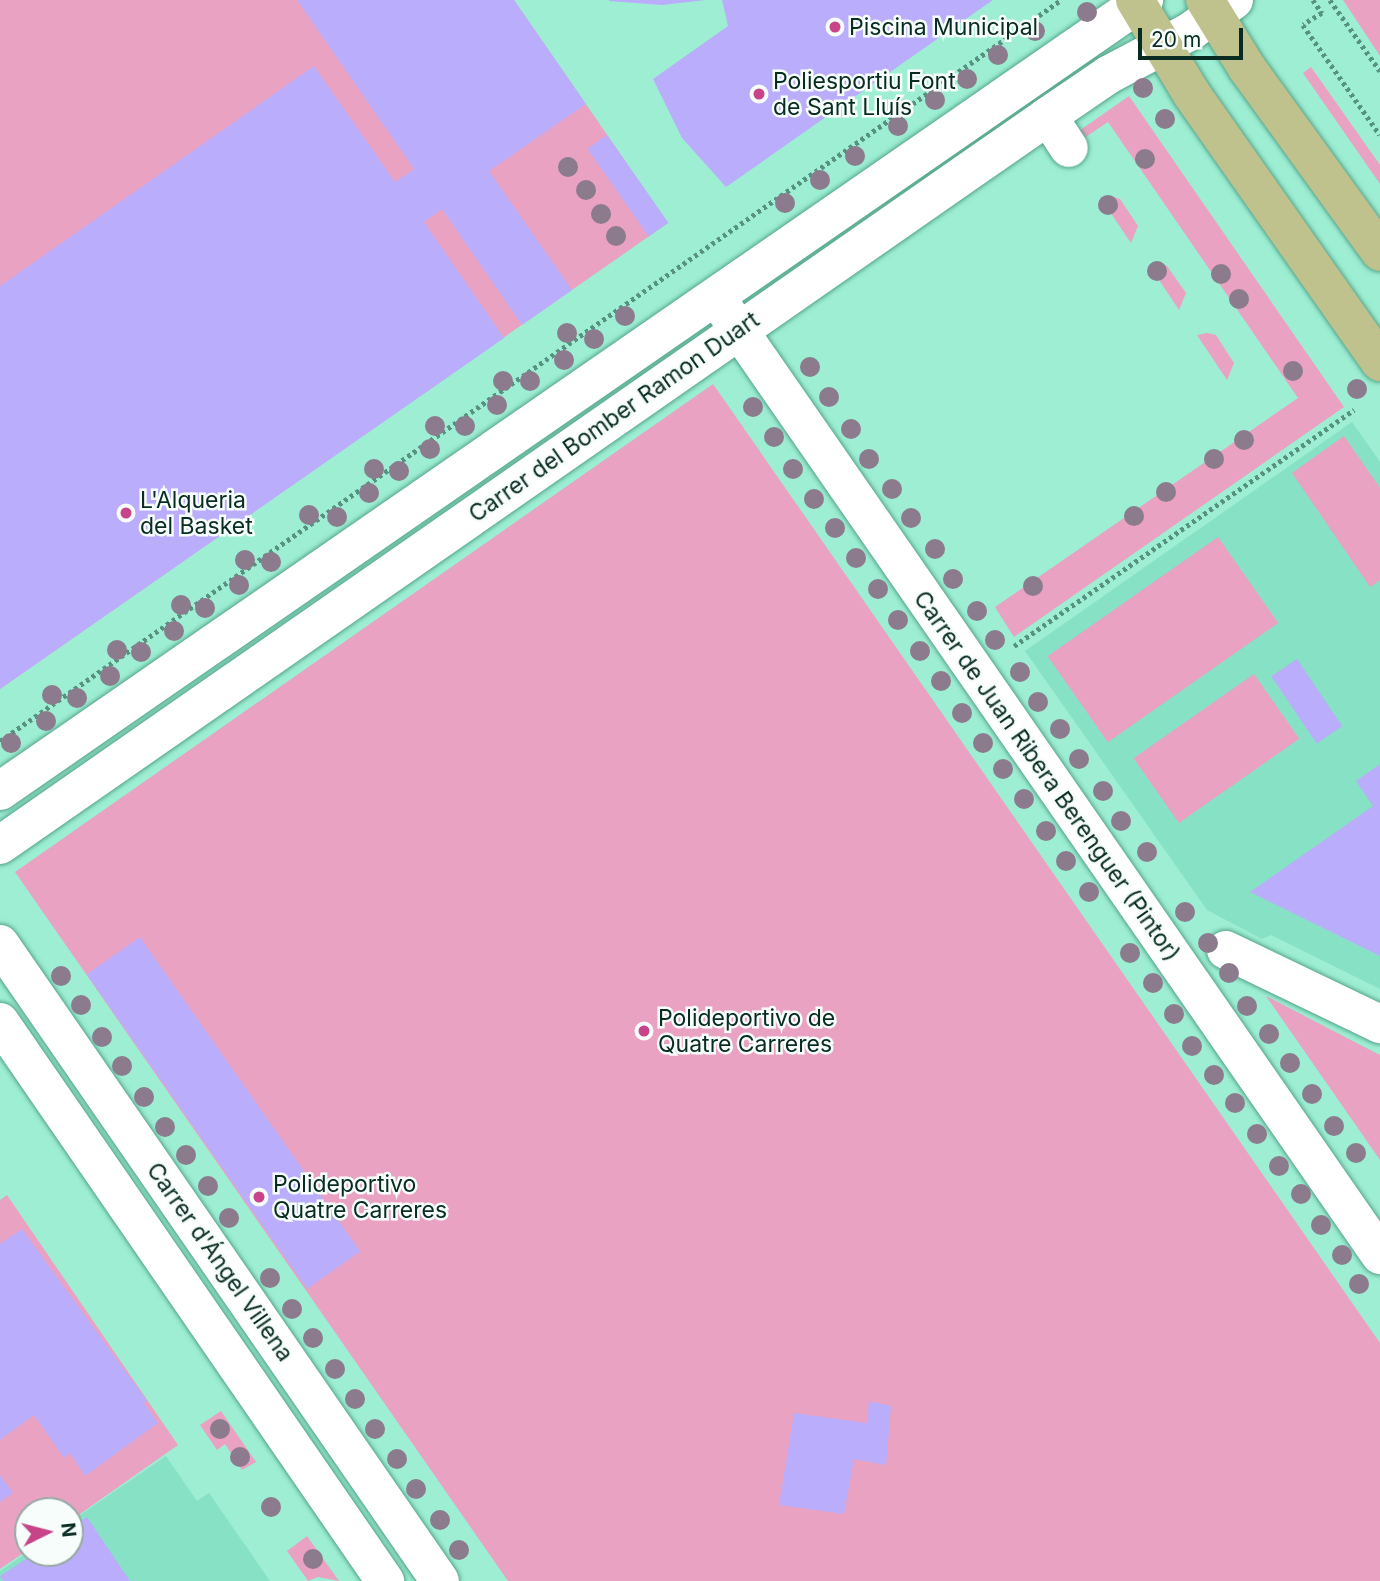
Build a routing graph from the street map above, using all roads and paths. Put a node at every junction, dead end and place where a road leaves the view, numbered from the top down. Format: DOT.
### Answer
graph roads {
  1 [pos="1061,0"];
  2 [pos="1313,0"];
  3 [pos="1331,0"];
  4 [pos="1139,1"];
  5 [pos="1218,5"];
  6 [pos="1163,47"];
  7 [pos="1380,71"];
  8 [pos="1048,116"];
  9 [pos="1380,135"];
  10 [pos="1069,148"];
  11 [pos="1380,252"];
  12 [pos="716,295"];
  13 [pos="739,330"];
  14 [pos="1380,362"];
  15 [pos="1354,410"];
  16 [pos="1014,646"];
  17 [pos="0,741"];
  18 [pos="0,791"];
  19 [pos="0,845"];
  20 [pos="0,944"];
  21 [pos="1226,950"];
  22 [pos="0,1022"];
  23 [pos="1380,1024"];
  24 [pos="1380,1255"];
  25 [pos="384,1581"];
  26 [pos="440,1581"];
  1 -- 17 [label="path"];
  2 -- 9 [label="path"];
  3 -- 7 [label="path"];
  4 -- 6 [label="main road"];
  4 -- 12 [label="street, Carrer del Bomber Ramon Duart"];
  5 -- 6 [label="street, Carrer del Bomber Ramon Duart"];
  5 -- 11 [label="main road"];
  6 -- 8 [label="street, Carrer del Bomber Ramon Duart"];
  6 -- 14 [label="main road"];
  8 -- 10 [label="street"];
  8 -- 13 [label="street, Carrer del Bomber Ramon Duart"];
  12 -- 13 [label="street, Carrer de Juan Ribera Berenguer (Pintor)"];
  12 -- 18 [label="street, Carrer del Bomber Ramon Duart"];
  13 -- 19 [label="street, Carrer del Bomber Ramon Duart"];
  13 -- 24 [label="street, Carrer de Juan Ribera Berenguer (Pintor)"];
  15 -- 16 [label="path"];
  20 -- 26 [label="street, Carrer d'Ángel Villena"];
  21 -- 23 [label="street"];
  22 -- 25 [label="street, Carrer d'Ángel Villena"];
}
